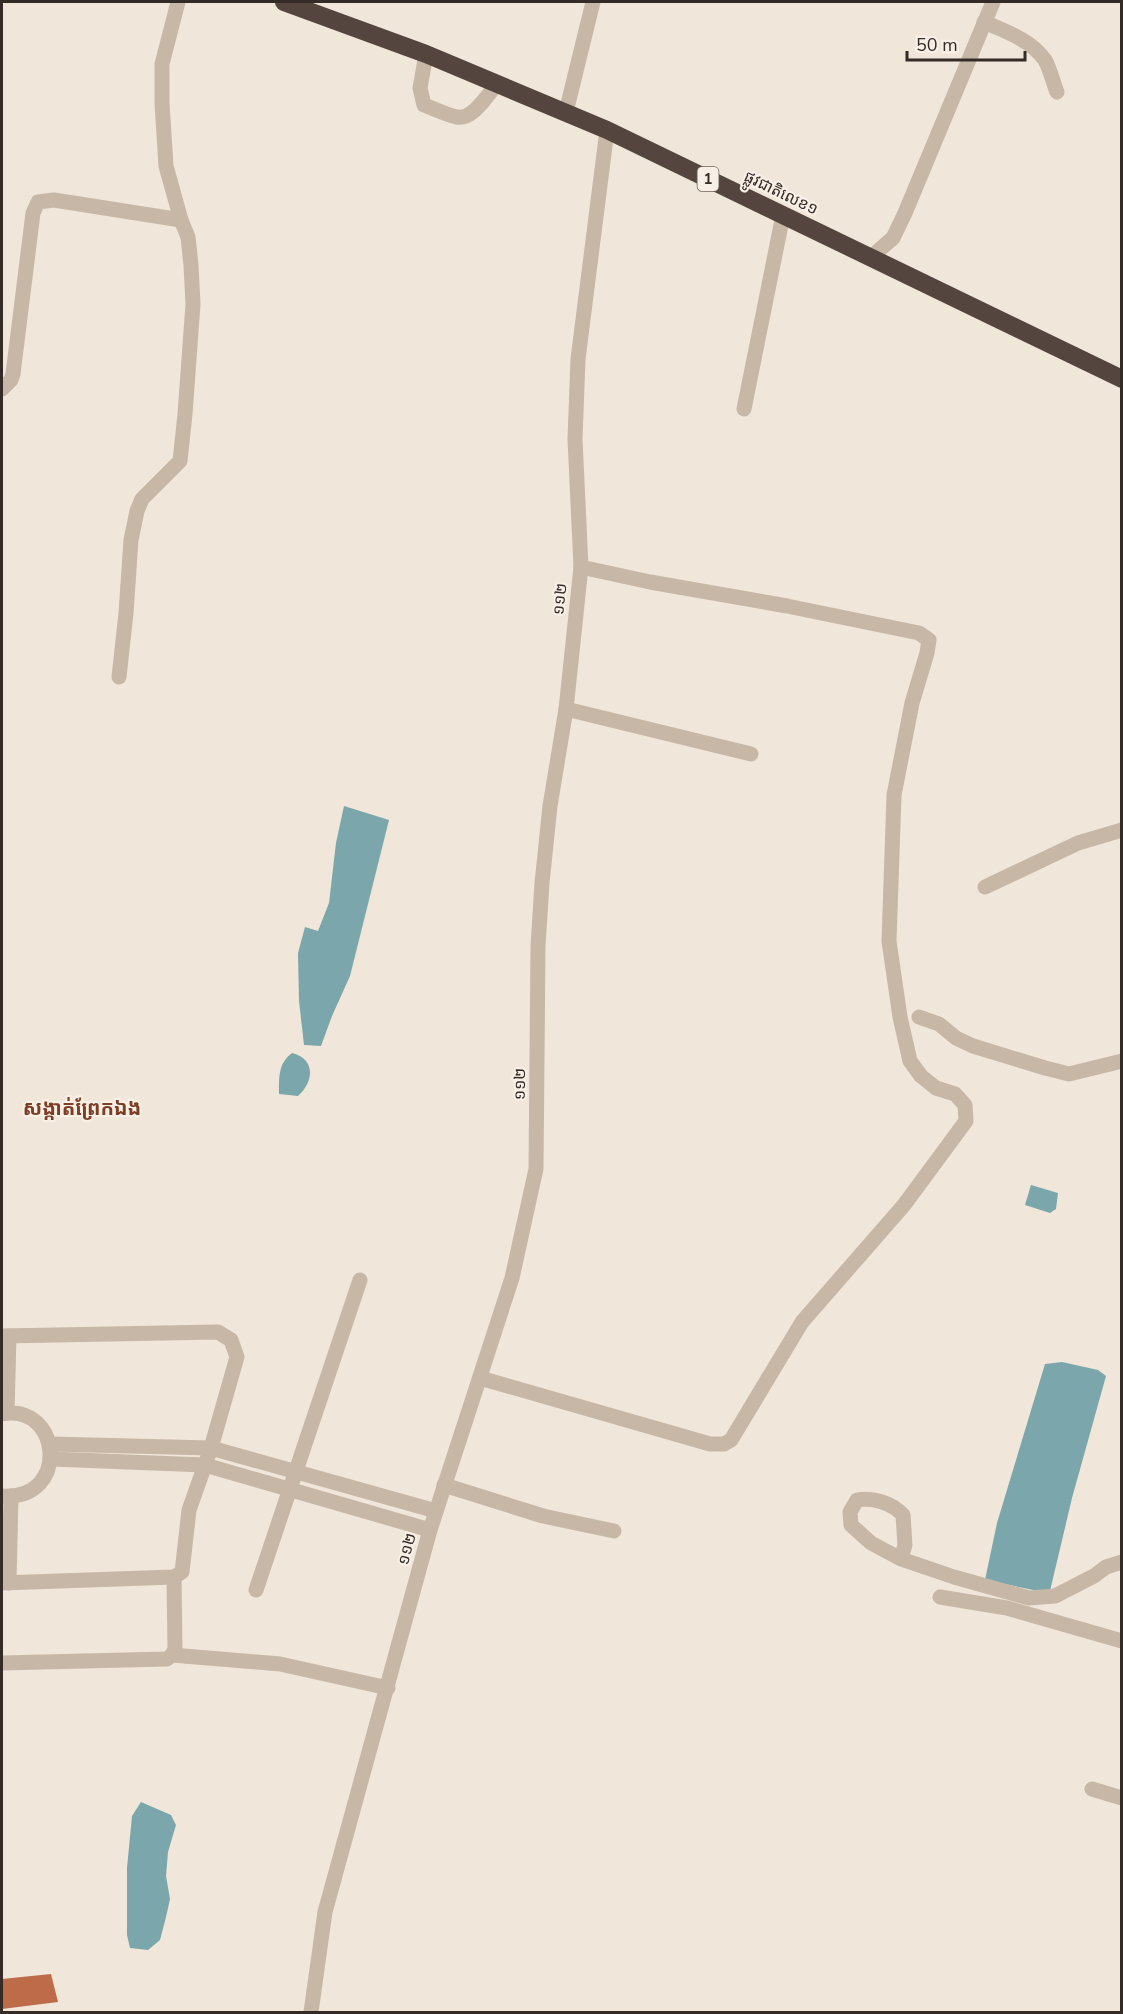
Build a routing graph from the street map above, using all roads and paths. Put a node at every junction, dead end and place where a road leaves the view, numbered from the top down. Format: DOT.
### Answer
graph roads {
  1 [pos="178,2"];
  2 [pos="284,2"];
  3 [pos="592,2"];
  4 [pos="993,2"];
  5 [pos="984,22"];
  6 [pos="426,54"];
  7 [pos="497,84"];
  8 [pos="1057,92"];
  9 [pos="566,112"];
  10 [pos="607,130"];
  11 [pos="783,216"];
  12 [pos="181,220"];
  13 [pos="870,258"];
  14 [pos="1122,379"];
  15 [pos="2,388"];
  16 [pos="744,409"];
  17 [pos="581,567"];
  18 [pos="119,677"];
  19 [pos="566,710"];
  20 [pos="750,754"];
  21 [pos="1122,830"];
  22 [pos="985,887"];
  23 [pos="919,1017"];
  24 [pos="1122,1061"];
  25 [pos="360,1280"];
  26 [pos="5,1336"];
  27 [pos="480,1378"];
  28 [pos="4,1413"];
  29 [pos="211,1448"];
  30 [pos="51,1451"];
  31 [pos="205,1465"];
  32 [pos="295,1470"];
  33 [pos="444,1485"];
  34 [pos="290,1488"];
  35 [pos="6,1496"];
  36 [pos="436,1511"];
  37 [pos="430,1530"];
  38 [pos="614,1531"];
  39 [pos="901,1559"];
  40 [pos="1122,1562"];
  41 [pos="174,1577"];
  42 [pos="5,1583"];
  43 [pos="256,1590"];
  44 [pos="940,1597"];
  45 [pos="1122,1641"];
  46 [pos="172,1654"];
  47 [pos="2,1663"];
  48 [pos="388,1688"];
  49 [pos="1092,1789"];
  50 [pos="1122,1798"];
  51 [pos="311,2013"];
  1 -- 12 [label="street"];
  2 -- 6 [label="highway, ផ្លូវជាតិលេខ១ / 1"];
  3 -- 9 [label="street"];
  4 -- 5 [label="street"];
  5 -- 8 [label="street"];
  5 -- 13 [label="street"];
  6 -- 7 [label="highway, ផ្លូវជាតិលេខ១ / 1"];
  6 -- 7 [label="street"];
  7 -- 9 [label="highway, ផ្លូវជាតិលេខ១ / 1"];
  9 -- 10 [label="highway, ផ្លូវជាតិលេខ១ / 1"];
  10 -- 11 [label="highway, ផ្លូវជាតិលេខ១ / 1"];
  10 -- 17 [label="street, ១១២"];
  11 -- 13 [label="highway, ផ្លូវជាតិលេខ១ / 1"];
  11 -- 16 [label="street"];
  12 -- 15 [label="street"];
  12 -- 18 [label="street"];
  13 -- 14 [label="highway, ផ្លូវជាតិលេខ១ / 1"];
  17 -- 19 [label="street, ១១២"];
  17 -- 27 [label="street"];
  19 -- 20 [label="street"];
  19 -- 27 [label="street, ១១២"];
  21 -- 22 [label="street"];
  23 -- 24 [label="street"];
  25 -- 32 [label="street"];
  26 -- 28 [label="street"];
  26 -- 29 [label="street"];
  27 -- 33 [label="street, ១១២"];
  28 -- 30 [label="street"];
  29 -- 30 [label="street"];
  29 -- 31 [label="street"];
  29 -- 32 [label="street"];
  30 -- 31 [label="street"];
  30 -- 35 [label="street"];
  31 -- 34 [label="street"];
  31 -- 41 [label="street"];
  32 -- 34 [label="street"];
  32 -- 36 [label="street"];
  33 -- 36 [label="street, ១១២"];
  33 -- 38 [label="street"];
  34 -- 37 [label="street"];
  34 -- 43 [label="street"];
  35 -- 42 [label="street"];
  36 -- 37 [label="street, ១១២"];
  37 -- 48 [label="street, ១១២"];
  39 -- 40 [label="street"];
  41 -- 42 [label="street"];
  41 -- 46 [label="street"];
  44 -- 45 [label="street"];
  46 -- 47 [label="street"];
  46 -- 48 [label="street"];
  48 -- 51 [label="street, ១១២"];
  49 -- 50 [label="street"];
}
